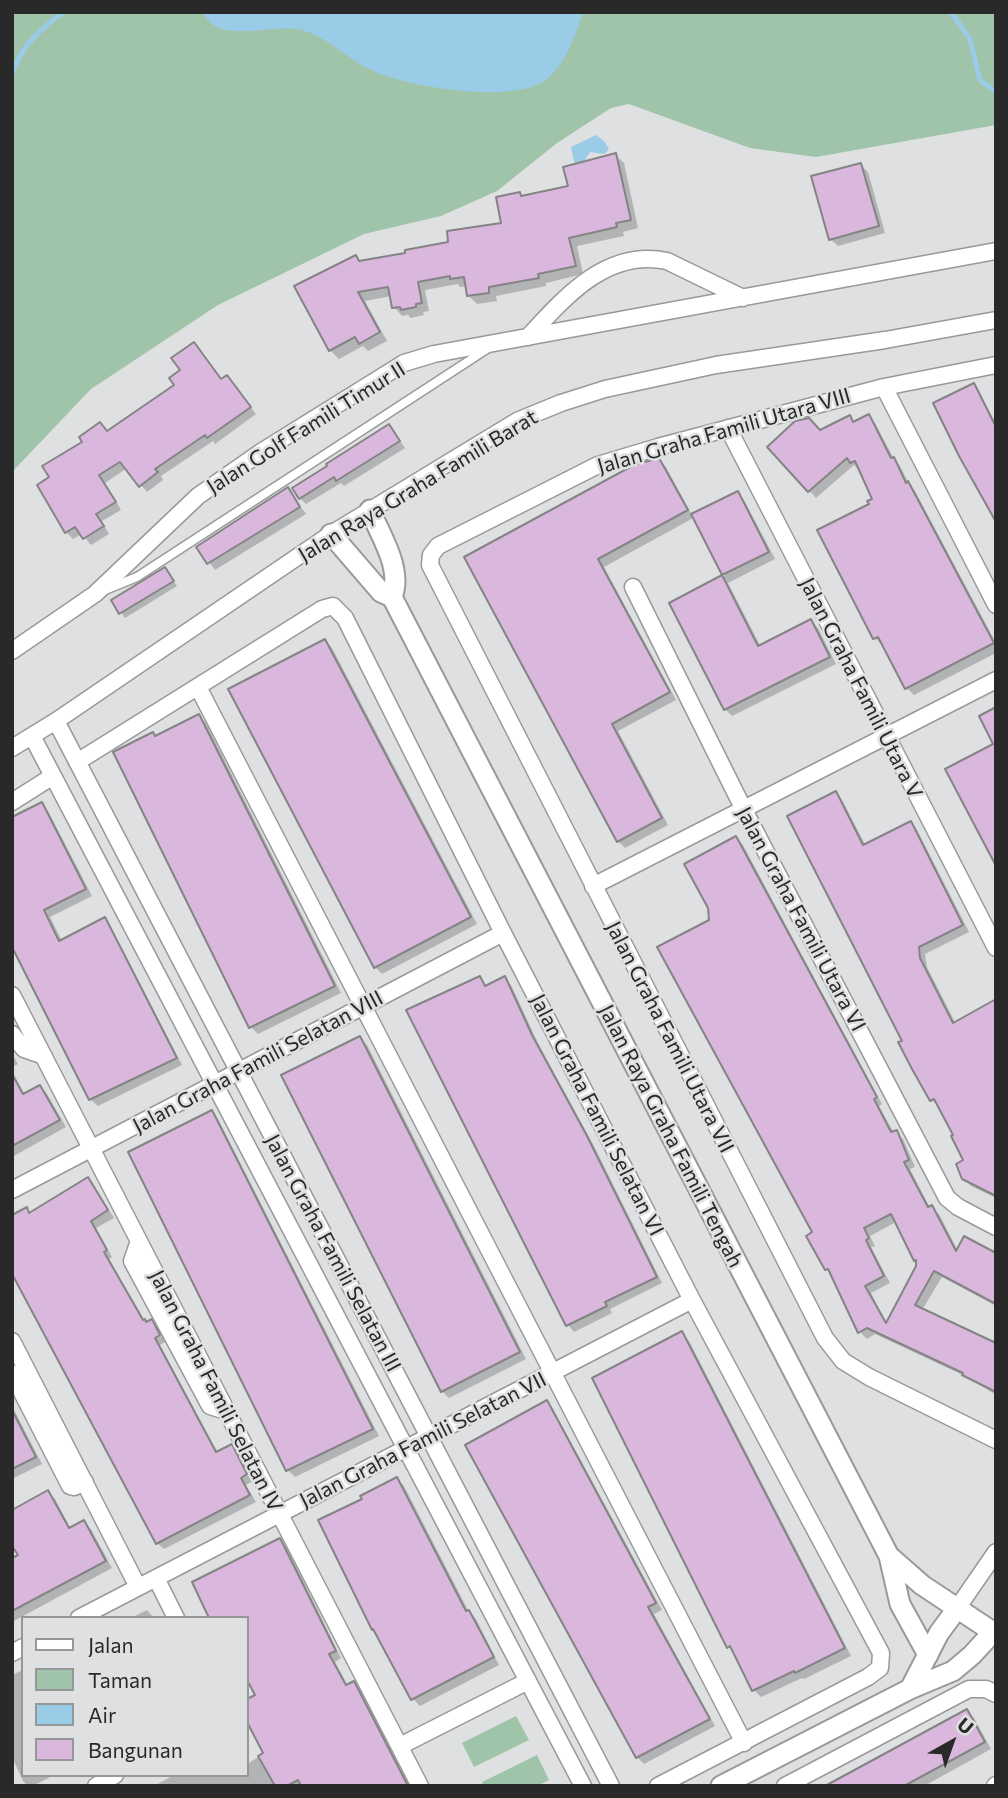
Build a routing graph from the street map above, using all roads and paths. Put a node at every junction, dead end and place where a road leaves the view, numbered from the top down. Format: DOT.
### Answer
graph roads {
  1 [pos="996,251"];
  2 [pos="743,299"];
  3 [pos="996,320"];
  4 [pos="528,337"];
  5 [pos="499,342"];
  6 [pos="996,365"];
  7 [pos="884,387"];
  8 [pos="728,428"];
  9 [pos="370,510"];
  10 [pos="331,534"];
  11 [pos="431,555"];
  12 [pos="633,587"];
  13 [pos="95,594"];
  14 [pos="392,597"];
  15 [pos="996,606"];
  16 [pos="12,651"];
  17 [pos="996,680"];
  18 [pos="198,687"];
  19 [pos="56,721"];
  20 [pos="32,736"];
  21 [pos="886,737"];
  22 [pos="12,748"];
  23 [pos="77,762"];
  24 [pos="53,776"];
  25 [pos="12,803"];
  26 [pos="744,810"];
  27 [pos="593,886"];
  28 [pos="503,933"];
  29 [pos="996,948"];
  30 [pos="12,995"];
  31 [pos="363,1007"];
  32 [pos="12,1034"];
  33 [pos="44,1056"];
  34 [pos="238,1072"];
  35 [pos="215,1084"];
  36 [pos="91,1149"];
  37 [pos="12,1190"];
  38 [pos="996,1227"];
  39 [pos="692,1300"];
  40 [pos="12,1341"];
  41 [pos="12,1373"];
  42 [pos="552,1373"];
  43 [pos="429,1437"];
  44 [pos="996,1440"];
  45 [pos="406,1448"];
  46 [pos="85,1482"];
  47 [pos="280,1514"];
  48 [pos="996,1552"];
  49 [pos="889,1556"];
  50 [pos="156,1578"];
  51 [pos="138,1587"];
  52 [pos="957,1610"];
  53 [pos="83,1616"];
  54 [pos="175,1616"];
  55 [pos="994,1633"];
  56 [pos="928,1655"];
  57 [pos="528,1681"];
  58 [pos="910,1689"];
  59 [pos="996,1694"];
  60 [pos="744,1743"];
  61 [pos="400,1746"];
  62 [pos="112,1777"];
  63 [pos="96,1786"];
  64 [pos="420,1786"];
  65 [pos="583,1786"];
  66 [pos="611,1786"];
  67 [pos="659,1786"];
  68 [pos="721,1786"];
  69 [pos="785,1786"];
  1 -- 2 [label="street, Jalan Golf Famili Timur II"];
  2 -- 4 [label="street, Jalan Golf Famili Timur II"];
  2 -- 4 [label="street"];
  3 -- 9 [label="street, Jalan Raya Graha Famili Barat"];
  4 -- 5 [label="street, Jalan Golf Famili Timur II"];
  5 -- 13 [label="lane"];
  5 -- 13 [label="street, Jalan Golf Famili Timur II"];
  6 -- 7 [label="street, Jalan Graha Famili Utara VIII"];
  7 -- 8 [label="street, Jalan Graha Famili Utara VIII"];
  7 -- 15 [label="street"];
  8 -- 11 [label="street, Jalan Graha Famili Utara VIII"];
  8 -- 21 [label="street, Jalan Graha Famili Utara V"];
  9 -- 10 [label="street, Jalan Raya Graha Famili Barat"];
  9 -- 14 [label="street, Jalan Raya Graha Famili Tengah"];
  10 -- 14 [label="street, Jalan Raya Graha Famili Tengah"];
  10 -- 19 [label="street, Jalan Raya Graha Famili Barat"];
  11 -- 27 [label="street, Jalan Graha Famili Utara VII"];
  12 -- 26 [label="street, Jalan Graha Famili Utara VI"];
  13 -- 16 [label="street, Jalan Golf Famili Timur II"];
  14 -- 49 [label="street, Jalan Raya Graha Famili Tengah"];
  17 -- 21 [label="street"];
  18 -- 23 [label="street, Jalan Graha Famili Selatan VI"];
  18 -- 28 [label="street, Jalan Graha Famili Selatan VI"];
  18 -- 31 [label="street"];
  19 -- 20 [label="street, Jalan Raya Graha Famili Barat"];
  19 -- 23 [label="street, Jalan Graha Famili Selatan III"];
  20 -- 22 [label="street, Jalan Raya Graha Famili Barat"];
  20 -- 24 [label="street, Jalan Graha Famili Selatan III"];
  21 -- 26 [label="street"];
  21 -- 29 [label="street, Jalan Graha Famili Utara V"];
  23 -- 34 [label="street, Jalan Graha Famili Selatan III"];
  24 -- 25 [label="street"];
  24 -- 35 [label="street, Jalan Graha Famili Selatan III"];
  26 -- 27 [label="street"];
  26 -- 38 [label="street, Jalan Graha Famili Utara VI"];
  27 -- 44 [label="street, Jalan Graha Famili Utara VII"];
  28 -- 31 [label="street, Jalan Graha Famili Selatan VIII"];
  28 -- 39 [label="street, Jalan Graha Famili Selatan VI"];
  30 -- 33 [label="street, Jalan Graha Famili Selatan IV"];
  31 -- 34 [label="street, Jalan Graha Famili Selatan VIII"];
  31 -- 42 [label="street"];
  32 -- 33 [label="street"];
  33 -- 36 [label="street, Jalan Graha Famili Selatan IV"];
  34 -- 35 [label="street, Jalan Graha Famili Selatan VIII"];
  34 -- 43 [label="street, Jalan Graha Famili Selatan III"];
  35 -- 36 [label="street, Jalan Graha Famili Selatan VIII"];
  35 -- 45 [label="street, Jalan Graha Famili Selatan III"];
  36 -- 37 [label="street, Jalan Graha Famili Selatan VIII"];
  36 -- 47 [label="street, Jalan Graha Famili Selatan IV"];
  39 -- 42 [label="street, Jalan Graha Famili Selatan VII"];
  39 -- 60 [label="street, Jalan Graha Famili Selatan VI"];
  40 -- 46 [label="street"];
  41 -- 46 [label="street"];
  42 -- 43 [label="street, Jalan Graha Famili Selatan VII"];
  42 -- 60 [label="street"];
  43 -- 45 [label="street, Jalan Graha Famili Selatan VII"];
  43 -- 66 [label="street, Jalan Graha Famili Selatan III"];
  45 -- 47 [label="street, Jalan Graha Famili Selatan VII"];
  45 -- 57 [label="street, Jalan Graha Famili Selatan III"];
  46 -- 51 [label="street"];
  47 -- 50 [label="street, Jalan Graha Famili Selatan VII"];
  47 -- 61 [label="street, Jalan Graha Famili Selatan IV"];
  48 -- 52 [label="street"];
  49 -- 52 [label="street, Jalan Raya Graha Famili Tengah"];
  49 -- 56 [label="street"];
  50 -- 51 [label="street, Jalan Graha Famili Selatan VII"];
  50 -- 54 [label="street"];
  51 -- 53 [label="street, Jalan Graha Famili Selatan VII"];
  52 -- 55 [label="street, Jalan Raya Graha Famili Tengah"];
  52 -- 56 [label="street"];
  55 -- 58 [label="street"];
  56 -- 58 [label="street"];
  57 -- 61 [label="street"];
  57 -- 65 [label="street, Jalan Graha Famili Selatan III"];
  58 -- 68 [label="street"];
  59 -- 69 [label="street"];
  60 -- 67 [label="street, Jalan Graha Famili Selatan VI"];
  61 -- 64 [label="street, Jalan Graha Famili Selatan IV"];
  62 -- 63 [label="street"];
}
